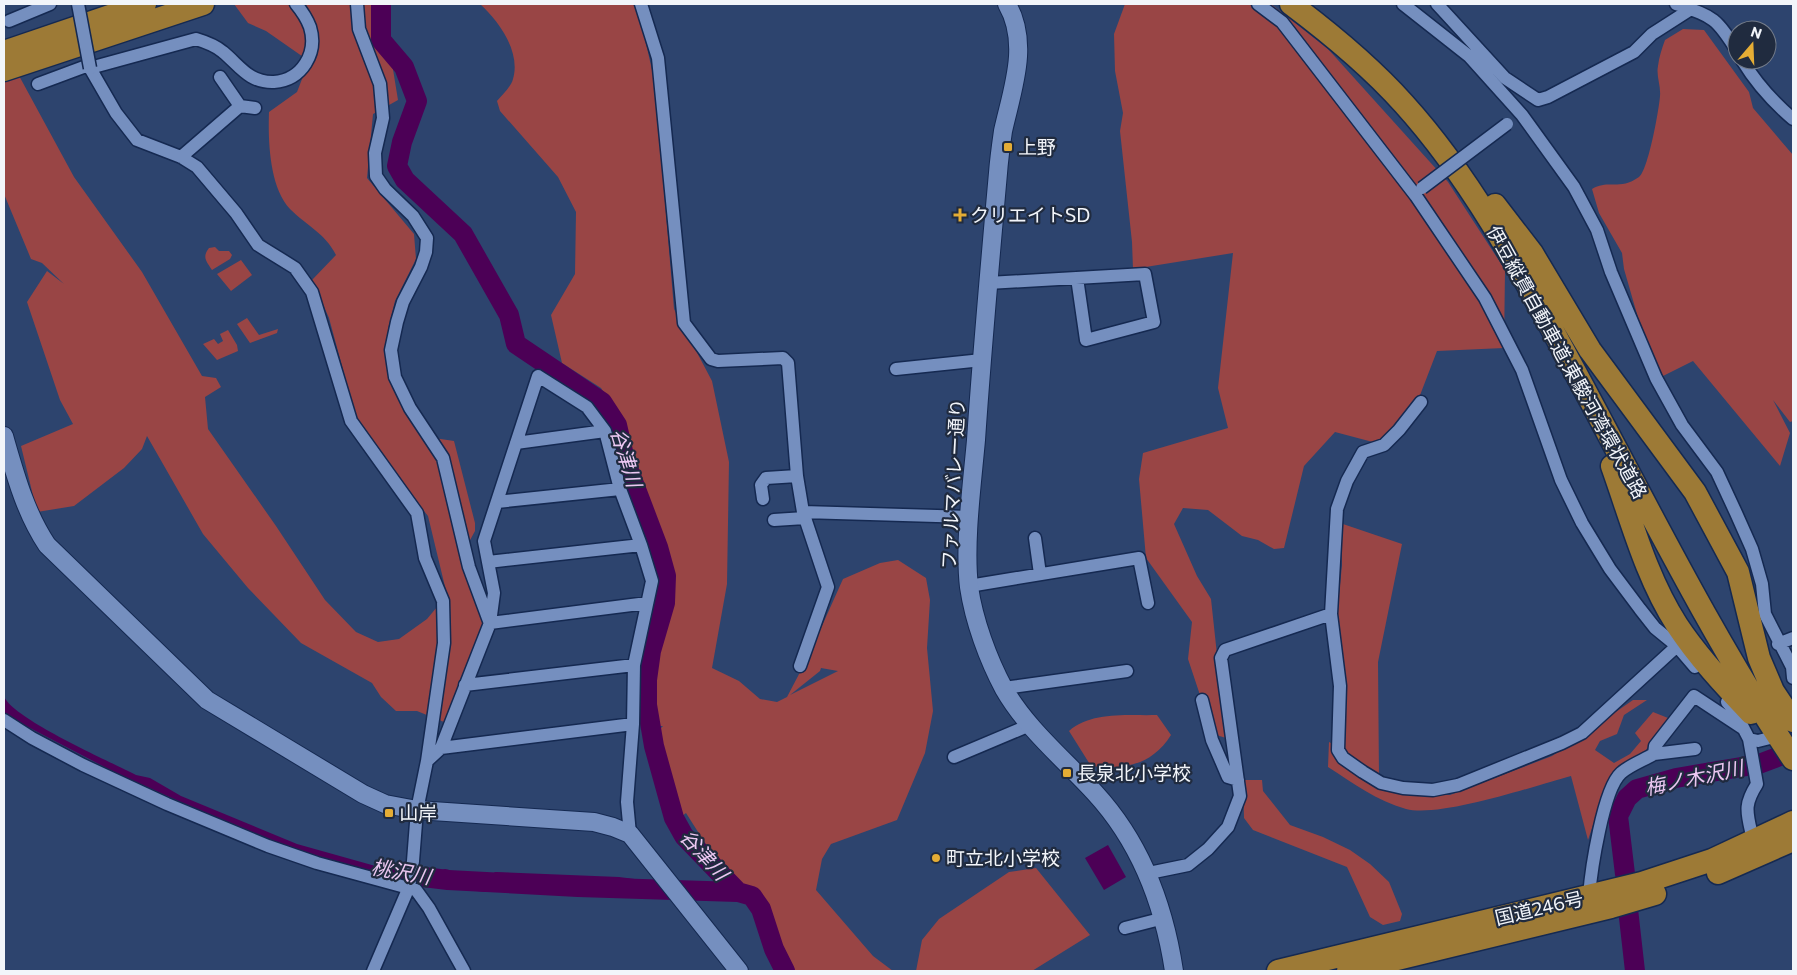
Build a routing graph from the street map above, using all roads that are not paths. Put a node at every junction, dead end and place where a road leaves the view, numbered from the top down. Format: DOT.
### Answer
graph roads {
  1 [pos="50,4"];
  2 [pos="78,4"];
  3 [pos="145,4"];
  4 [pos="203,4"];
  5 [pos="296,4"];
  6 [pos="357,4"];
  7 [pos="641,4"];
  8 [pos="1007,4"];
  9 [pos="1258,4"];
  10 [pos="1291,4"];
  11 [pos="1301,4"];
  12 [pos="1403,4"];
  13 [pos="1437,4"];
  14 [pos="1676,4"];
  15 [pos="1691,9"];
  16 [pos="9,21"];
  17 [pos="1727,35"];
  18 [pos="4,52"];
  19 [pos="89,66"];
  20 [pos="4,70"];
  21 [pos="1748,70"];
  22 [pos="220,77"];
  23 [pos="1501,83"];
  24 [pos="38,84"];
  25 [pos="240,106"];
  26 [pos="255,108"];
  27 [pos="1522,115"];
  28 [pos="1793,119"];
  29 [pos="181,157"];
  30 [pos="1470,173"];
  31 [pos="1419,192"];
  32 [pos="1077,278"];
  33 [pos="988,283"];
  34 [pos="982,360"];
  35 [pos="896,369"];
  36 [pos="1582,385"];
  37 [pos="1421,402"];
  38 [pos="605,431"];
  39 [pos="4,436"];
  40 [pos="516,443"];
  41 [pos="797,476"];
  42 [pos="620,489"];
  43 [pos="763,499"];
  44 [pos="497,502"];
  45 [pos="804,515"];
  46 [pos="970,517"];
  47 [pos="774,520"];
  48 [pos="1034,538"];
  49 [pos="641,545"];
  50 [pos="488,562"];
  51 [pos="1040,574"];
  52 [pos="969,586"];
  53 [pos="647,603"];
  54 [pos="1148,603"];
  55 [pos="1331,614"];
  56 [pos="490,624"];
  57 [pos="1793,638"];
  58 [pos="1724,641"];
  59 [pos="1778,644"];
  60 [pos="1677,646"];
  61 [pos="634,665"];
  62 [pos="800,666"];
  63 [pos="1127,671"];
  64 [pos="1793,678"];
  65 [pos="464,686"];
  66 [pos="1004,688"];
  67 [pos="1202,700"];
  68 [pos="1792,712"];
  69 [pos="5,722"];
  70 [pos="633,724"];
  71 [pos="1030,725"];
  72 [pos="1747,735"];
  73 [pos="1784,742"];
  74 [pos="441,748"];
  75 [pos="1696,749"];
  76 [pos="1654,754"];
  77 [pos="954,757"];
  78 [pos="427,761"];
  79 [pos="1793,761"];
  80 [pos="1238,780"];
  81 [pos="417,810"];
  82 [pos="1793,822"];
  83 [pos="1750,831"];
  84 [pos="630,834"];
  85 [pos="1793,840"];
  86 [pos="1149,873"];
  87 [pos="408,887"];
  88 [pos="1643,891"];
  89 [pos="1603,898"];
  90 [pos="1164,918"];
  91 [pos="1125,928"];
  92 [pos="1398,957"];
  93 [pos="1173,966"];
  94 [pos="373,971"];
  95 [pos="464,971"];
  96 [pos="739,971"];
  97 [pos="1278,971"];
  98 [pos="1348,971"];
  1 -- 16 [label="street"];
  2 -- 19 [label="street, bridge"];
  3 -- 18 [label="highway"];
  4 -- 20 [label="highway"];
  5 -- 19 [label="street"];
  6 -- 56 [label="street"];
  7 -- 41 [label="street"];
  8 -- 33 [label="street, ファルマバレー通り"];
  9 -- 31 [label="street"];
  10 -- 36 [label="highway, 伊豆縦貫自動車道;東駿河湾環状道路"];
  11 -- 30 [label="highway, 伊豆縦貫自動車道;東駿河湾環状道路"];
  12 -- 23 [label="street"];
  13 -- 23 [label="street"];
  14 -- 15 [label="street"];
  15 -- 17 [label="street"];
  15 -- 23 [label="street"];
  19 -- 24 [label="street"];
  19 -- 29 [label="street"];
  21 -- 28 [label="street"];
  22 -- 25 [label="street"];
  23 -- 27 [label="street"];
  25 -- 26 [label="street"];
  25 -- 29 [label="street"];
  27 -- 31 [label="street, bridge"];
  27 -- 59 [label="street"];
  29 -- 78 [label="street"];
  30 -- 58 [label="highway, 伊豆縦貫自動車道;東駿河湾環状道路"];
  30 -- 68 [label="highway"];
  31 -- 60 [label="street"];
  32 -- 32 [label="street"];
  32 -- 33 [label="street"];
  33 -- 34 [label="street, ファルマバレー通り"];
  34 -- 35 [label="street"];
  34 -- 46 [label="street, ファルマバレー通り"];
  36 -- 58 [label="highway, 伊豆縦貫自動車道;東駿河湾環状道路"];
  36 -- 73 [label="highway"];
  37 -- 55 [label="street"];
  38 -- 40 [label="street"];
  38 -- 40 [label="street"];
  38 -- 42 [label="street"];
  39 -- 81 [label="street"];
  40 -- 44 [label="street"];
  41 -- 43 [label="street"];
  41 -- 45 [label="street"];
  42 -- 44 [label="street"];
  42 -- 49 [label="street"];
  44 -- 50 [label="street"];
  45 -- 46 [label="street"];
  45 -- 47 [label="street"];
  45 -- 62 [label="street"];
  46 -- 52 [label="street, ファルマバレー通り"];
  48 -- 51 [label="street"];
  49 -- 50 [label="street"];
  49 -- 53 [label="street"];
  50 -- 56 [label="street"];
  51 -- 52 [label="street"];
  51 -- 54 [label="street"];
  52 -- 66 [label="street, ファルマバレー通り"];
  53 -- 56 [label="street"];
  53 -- 61 [label="street"];
  55 -- 60 [label="street"];
  55 -- 80 [label="street"];
  56 -- 65 [label="street"];
  57 -- 59 [label="street"];
  58 -- 73 [label="highway, 伊豆縦貫自動車道;東駿河湾環状道路"];
  58 -- 79 [label="highway, 伊豆縦貫自動車道;東駿河湾環状道路"];
  59 -- 64 [label="street"];
  60 -- 72 [label="street"];
  61 -- 65 [label="street"];
  61 -- 70 [label="street"];
  63 -- 66 [label="street"];
  65 -- 74 [label="street"];
  66 -- 71 [label="street, ファルマバレー通り"];
  67 -- 80 [label="street"];
  69 -- 87 [label="street"];
  70 -- 74 [label="street"];
  70 -- 84 [label="street"];
  71 -- 77 [label="street"];
  71 -- 86 [label="street, ファルマバレー通り"];
  72 -- 73 [label="street"];
  72 -- 76 [label="street"];
  72 -- 83 [label="street"];
  73 -- 79 [label="highway"];
  74 -- 78 [label="street"];
  75 -- 76 [label="street"];
  76 -- 89 [label="street"];
  78 -- 81 [label="street"];
  80 -- 86 [label="street"];
  81 -- 84 [label="street"];
  81 -- 87 [label="street"];
  82 -- 88 [label="highway, 国道246号"];
  84 -- 96 [label="street"];
  85 -- 88 [label="highway, 国道246号"];
  86 -- 90 [label="street, ファルマバレー通り"];
  87 -- 94 [label="street"];
  87 -- 95 [label="street"];
  88 -- 89 [label="highway, 国道246号"];
  89 -- 92 [label="highway, 国道246号"];
  90 -- 91 [label="street"];
  90 -- 93 [label="street, ファルマバレー通り"];
  92 -- 97 [label="highway, 国道246号"];
  92 -- 98 [label="highway, 国道246号"];
}
